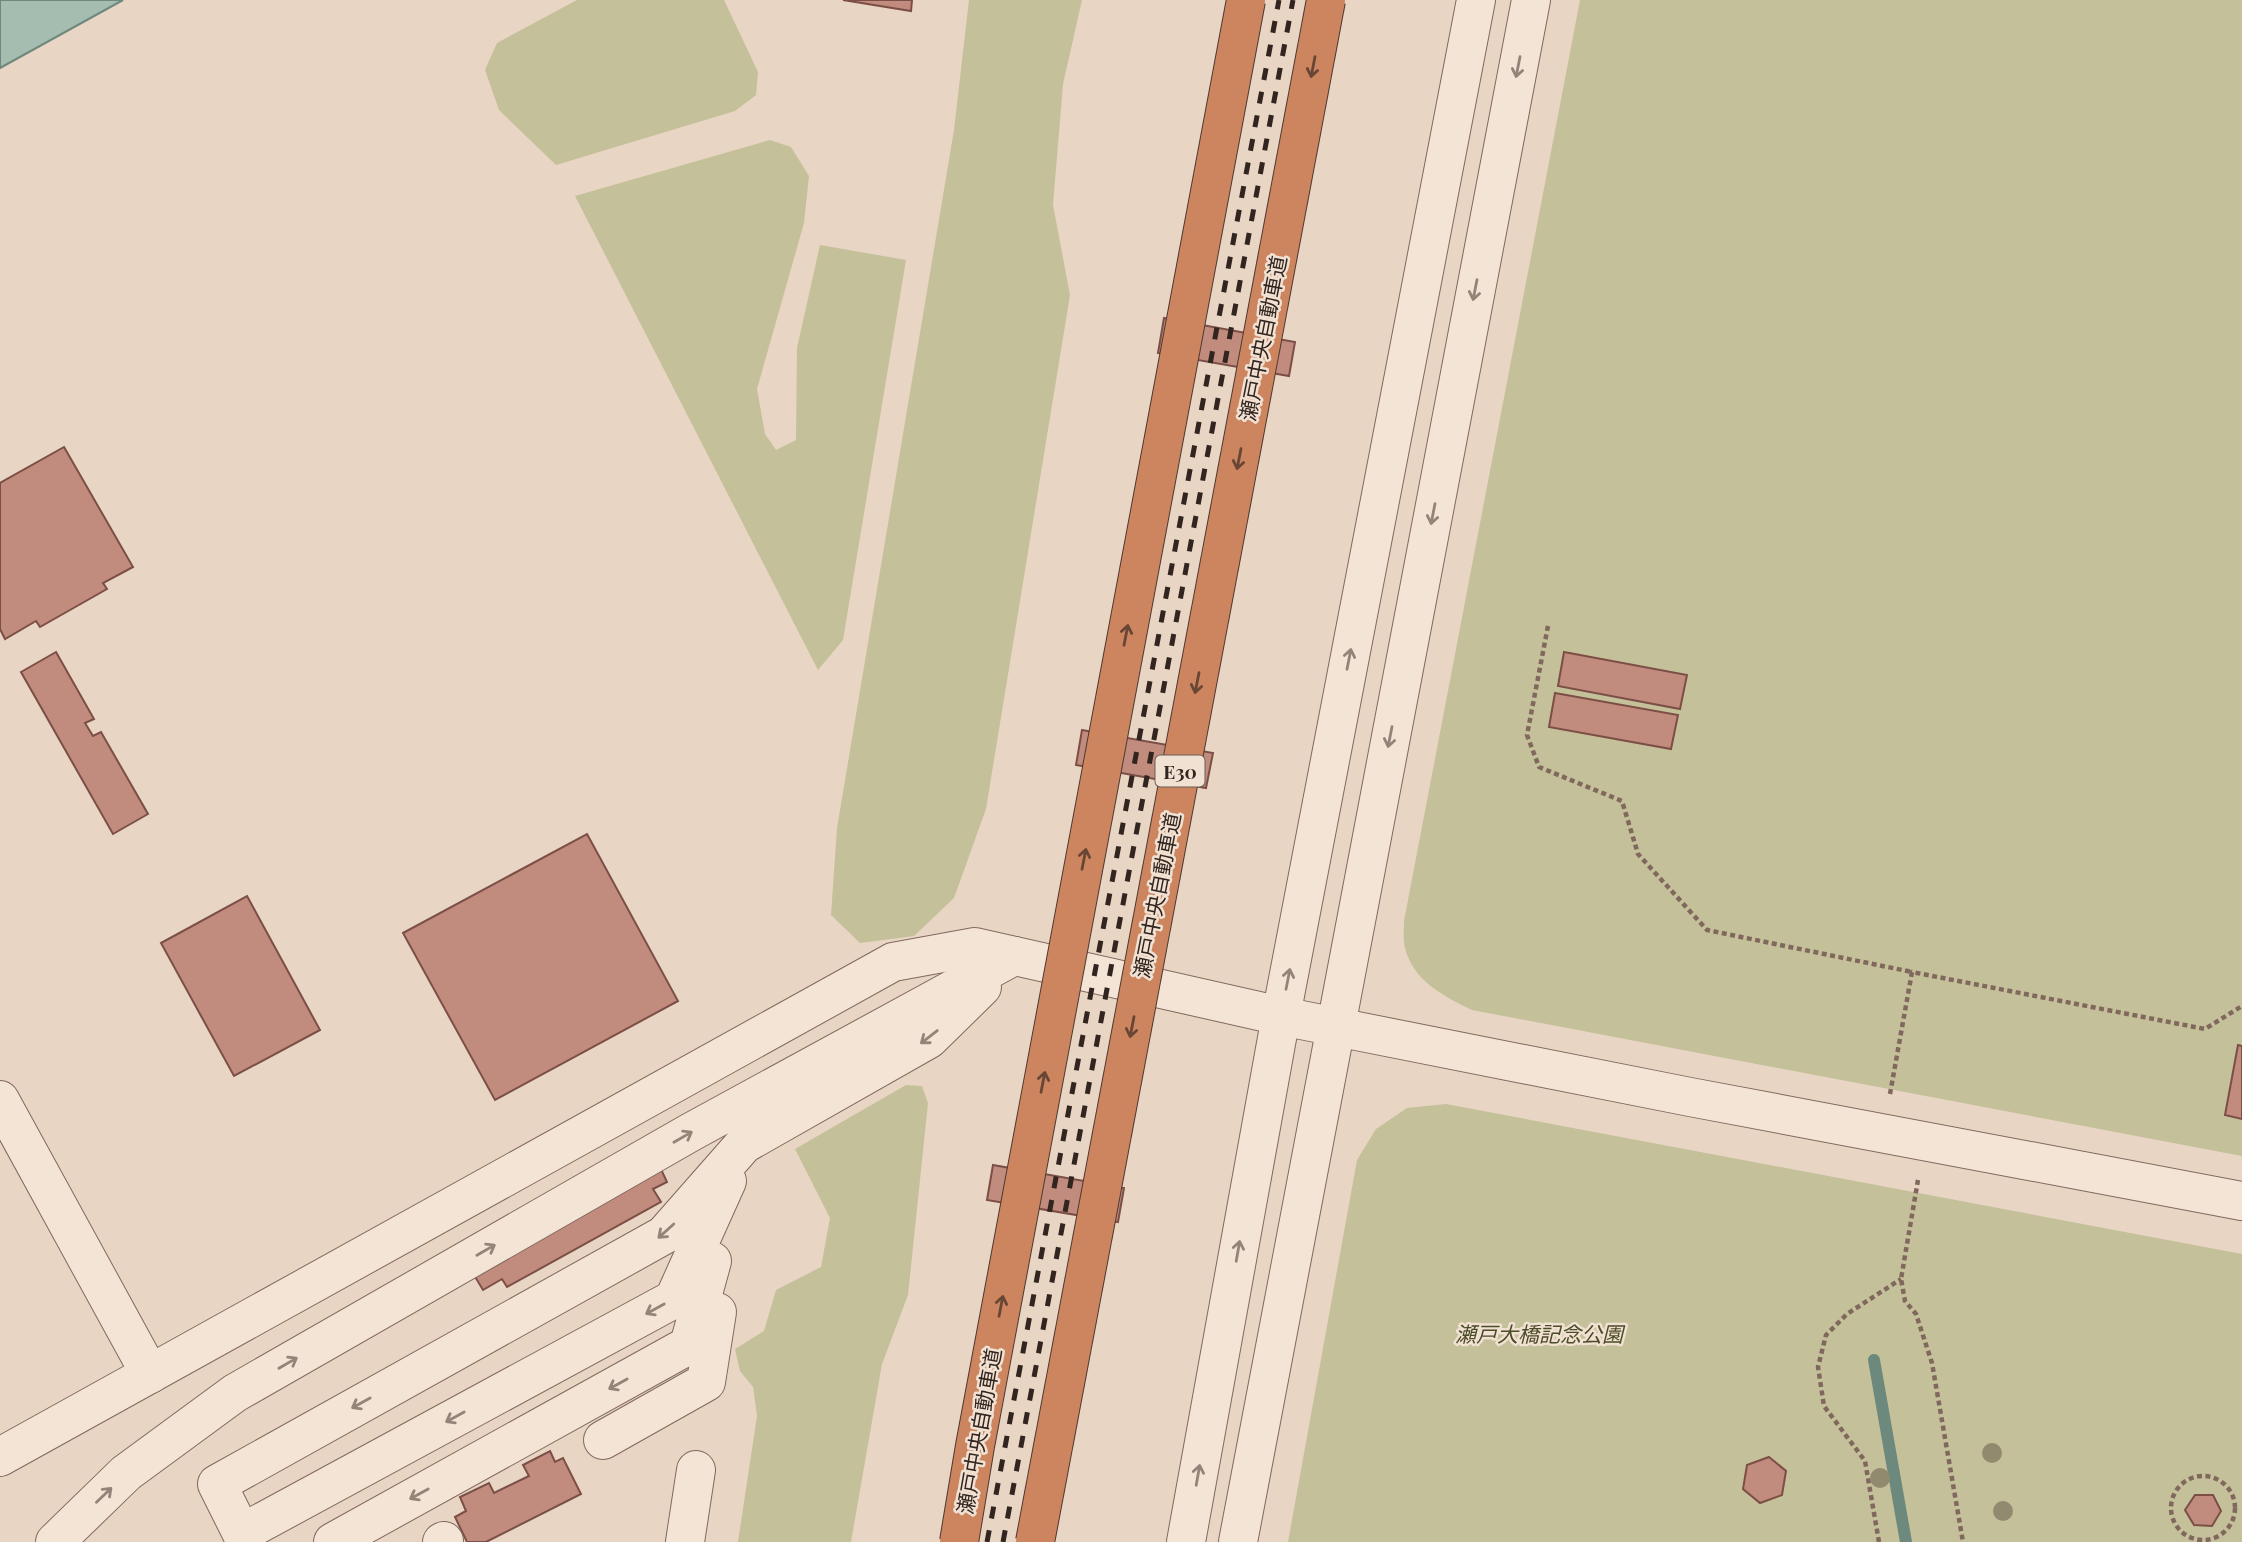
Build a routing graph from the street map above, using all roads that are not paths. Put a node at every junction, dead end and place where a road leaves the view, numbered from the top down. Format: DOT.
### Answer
graph roads {
  1 [pos="1246,0"];
  2 [pos="1326,0"];
  3 [pos="1476,0"];
  4 [pos="1531,0"];
  5 [pos="1014,956"];
  6 [pos="1280,1016"];
  7 [pos="1335,1026"];
  8 [pos="0,1100"];
  9 [pos="744,1144"];
  10 [pos="2242,1201"];
  11 [pos="150,1374"];
  12 [pos="603,1440"];
  13 [pos="0,1457"];
  14 [pos="696,1470"];
  15 [pos="244,1538"];
  16 [pos="55,1542"];
  17 [pos="333,1542"];
  18 [pos="685,1542"];
  19 [pos="958,1542"];
  20 [pos="1035,1542"];
  21 [pos="1186,1542"];
  22 [pos="1238,1542"];
  19 -- 1 [label="highway, 瀬戸中央自動車道, one-way, bridge"];
  2 -- 20 [label="highway, 瀬戸中央自動車道 / E30, one-way, bridge"];
  6 -- 3 [label="street, one-way"];
  4 -- 7 [label="street, one-way"];
  5 -- 6 [label="street"];
  5 -- 9 [label="street, one-way"];
  5 -- 11 [label="street"];
  16 -- 5 [label="street, one-way"];
  6 -- 7 [label="street"];
  21 -- 6 [label="street, one-way"];
  7 -- 10 [label="street"];
  7 -- 22 [label="street"];
  8 -- 11 [label="street"];
  9 -- 12 [label="street"];
  9 -- 15 [label="street, one-way"];
  9 -- 15 [label="street, one-way"];
  9 -- 17 [label="street, one-way"];
  11 -- 13 [label="street"];
  14 -- 18 [label="street"];
}
